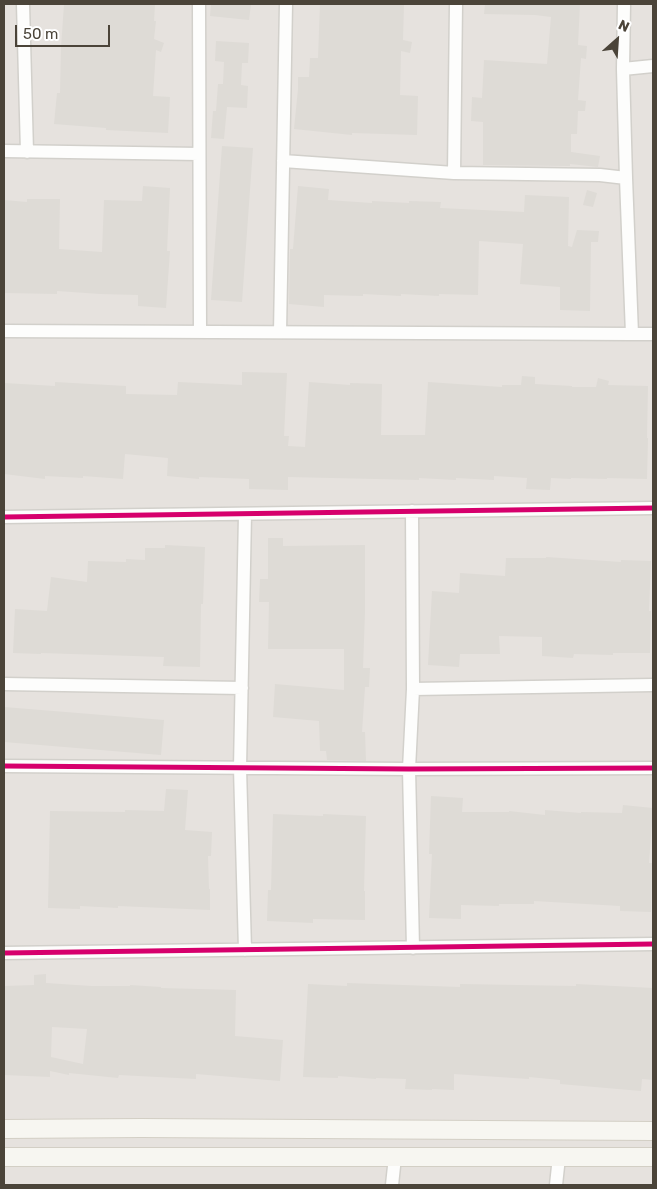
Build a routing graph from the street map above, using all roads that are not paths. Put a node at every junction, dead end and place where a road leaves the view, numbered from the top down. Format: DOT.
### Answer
graph roads {
  1 [pos="23,4"];
  2 [pos="199,4"];
  3 [pos="286,4"];
  4 [pos="456,4"];
  5 [pos="624,4"];
  6 [pos="653,66"];
  7 [pos="623,69"];
  8 [pos="4,151"];
  9 [pos="27,152"];
  10 [pos="199,154"];
  11 [pos="283,160"];
  12 [pos="454,173"];
  13 [pos="626,178"];
  14 [pos="4,331"];
  15 [pos="200,332"];
  16 [pos="280,332"];
  17 [pos="632,334"];
  18 [pos="653,334"];
  19 [pos="653,508"];
  20 [pos="412,512"];
  21 [pos="245,514"];
  22 [pos="4,517"];
  23 [pos="4,684"];
  24 [pos="653,685"];
  25 [pos="242,688"];
  26 [pos="413,689"];
  27 [pos="4,766"];
  28 [pos="240,768"];
  29 [pos="653,768"];
  30 [pos="409,769"];
  31 [pos="653,944"];
  32 [pos="413,948"];
  33 [pos="245,950"];
  34 [pos="4,953"];
  35 [pos="4,1129"];
  36 [pos="653,1131"];
  37 [pos="4,1157"];
  38 [pos="395,1157"];
  39 [pos="560,1157"];
  40 [pos="653,1157"];
  41 [pos="392,1185"];
  42 [pos="556,1185"];
  1 -- 9 [label="street"];
  2 -- 10 [label="street"];
  3 -- 11 [label="street"];
  4 -- 12 [label="street"];
  5 -- 7 [label="street"];
  6 -- 7 [label="street"];
  7 -- 13 [label="street"];
  8 -- 9 [label="street"];
  9 -- 10 [label="street"];
  10 -- 15 [label="street"];
  11 -- 12 [label="street"];
  11 -- 16 [label="street"];
  12 -- 13 [label="street"];
  13 -- 17 [label="street"];
  14 -- 15 [label="street"];
  15 -- 16 [label="street"];
  16 -- 17 [label="street"];
  17 -- 18 [label="street"];
  19 -- 20 [label="street"];
  20 -- 21 [label="street"];
  20 -- 26 [label="street"];
  21 -- 22 [label="street"];
  21 -- 25 [label="street"];
  23 -- 25 [label="street"];
  24 -- 26 [label="street"];
  25 -- 28 [label="street"];
  26 -- 30 [label="street"];
  27 -- 28 [label="street"];
  28 -- 30 [label="street"];
  28 -- 33 [label="street"];
  29 -- 30 [label="street"];
  30 -- 32 [label="street"];
  31 -- 32 [label="street"];
  32 -- 33 [label="street"];
  33 -- 34 [label="street"];
  35 -- 36 [label="street"];
  37 -- 38 [label="street"];
  38 -- 39 [label="street"];
  38 -- 41 [label="street"];
  39 -- 40 [label="street"];
  39 -- 42 [label="street"];
}
